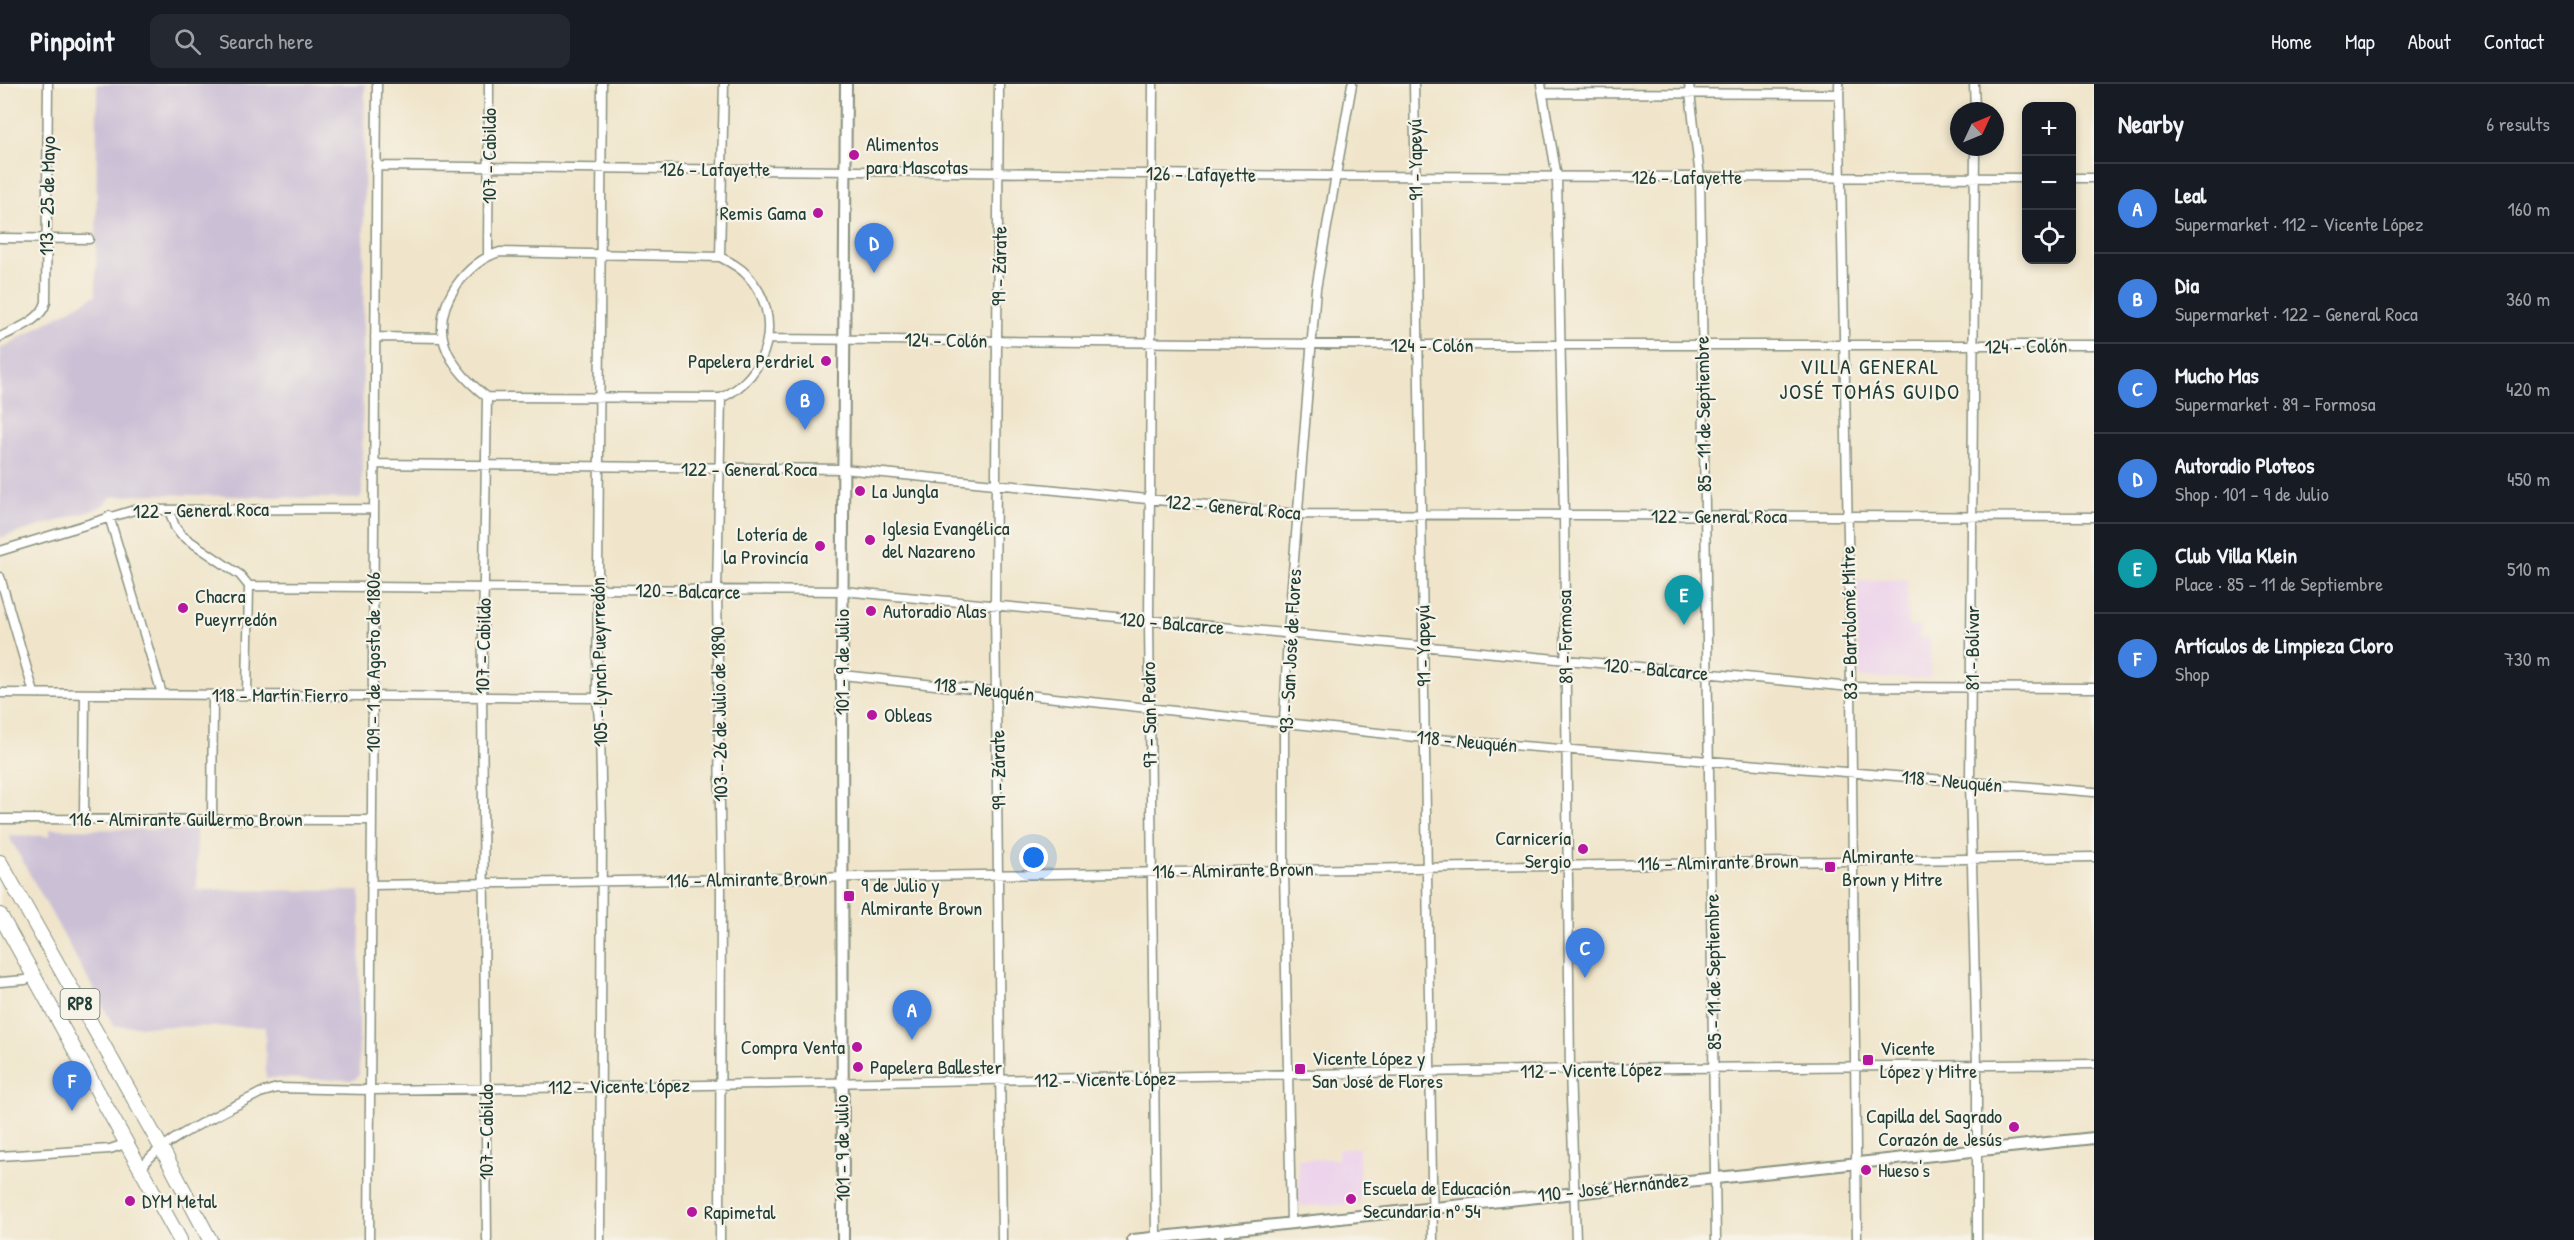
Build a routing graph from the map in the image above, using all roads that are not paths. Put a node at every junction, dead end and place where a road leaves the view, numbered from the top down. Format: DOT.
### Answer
graph roads {
  1 [pos="48,84"];
  2 [pos="377,84"];
  3 [pos="489,84"];
  4 [pos="602,84"];
  5 [pos="724,84"];
  6 [pos="846,84"];
  7 [pos="999,84"];
  8 [pos="1153,84"];
  9 [pos="1352,84"];
  10 [pos="1414,84"];
  11 [pos="1974,84"];
  12 [pos="1689,88"];
  13 [pos="1542,89"];
  14 [pos="1839,89"];
  15 [pos="1975,102"];
  16 [pos="1975,156"];
  17 [pos="376,166"];
  18 [pos="488,168"];
  19 [pos="723,169"];
  20 [pos="601,170"];
  21 [pos="845,170"];
  22 [pos="1000,172"];
  23 [pos="1153,173"];
  24 [pos="1336,176"];
  25 [pos="1416,176"];
  26 [pos="1557,177"];
  27 [pos="1700,177"];
  28 [pos="1839,177"];
  29 [pos="1976,178"];
  30 [pos="2022,178"];
  31 [pos="2076,178"];
  32 [pos="2094,178"];
  33 [pos="0,238"];
  34 [pos="46,239"];
  35 [pos="89,239"];
  36 [pos="600,253"];
  37 [pos="488,255"];
  38 [pos="720,257"];
  39 [pos="0,337"];
  40 [pos="375,337"];
  41 [pos="443,338"];
  42 [pos="769,339"];
  43 [pos="846,339"];
  44 [pos="998,341"];
  45 [pos="1152,342"];
  46 [pos="1312,344"];
  47 [pos="1420,345"];
  48 [pos="1561,345"];
  49 [pos="2094,345"];
  50 [pos="1702,346"];
  51 [pos="1844,346"];
  52 [pos="1972,347"];
  53 [pos="487,397"];
  54 [pos="598,398"];
  55 [pos="721,398"];
  56 [pos="374,464"];
  57 [pos="484,466"];
  58 [pos="598,467"];
  59 [pos="720,469"];
  60 [pos="843,469"];
  61 [pos="996,484"];
  62 [pos="1149,499"];
  63 [pos="373,509"];
  64 [pos="170,510"];
  65 [pos="1299,514"];
  66 [pos="1421,515"];
  67 [pos="109,516"];
  68 [pos="1564,516"];
  69 [pos="1705,516"];
  70 [pos="1847,517"];
  71 [pos="1973,518"];
  72 [pos="2094,518"];
  73 [pos="0,551"];
  74 [pos="0,577"];
  75 [pos="249,586"];
  76 [pos="373,587"];
  77 [pos="483,588"];
  78 [pos="598,589"];
  79 [pos="843,591"];
  80 [pos="717,592"];
  81 [pos="995,606"];
  82 [pos="1149,621"];
  83 [pos="1288,633"];
  84 [pos="1423,647"];
  85 [pos="1566,661"];
  86 [pos="1708,674"];
  87 [pos="842,675"];
  88 [pos="1851,687"];
  89 [pos="1972,688"];
  90 [pos="2094,688"];
  91 [pos="997,689"];
  92 [pos="0,693"];
  93 [pos="34,693"];
  94 [pos="85,694"];
  95 [pos="162,694"];
  96 [pos="247,694"];
  97 [pos="213,695"];
  98 [pos="373,696"];
  99 [pos="482,698"];
  100 [pos="597,698"];
  101 [pos="1149,708"];
  102 [pos="1284,723"];
  103 [pos="1425,738"];
  104 [pos="1567,749"];
  105 [pos="1710,761"];
  106 [pos="1851,773"];
  107 [pos="1971,782"];
  108 [pos="2094,792"];
  109 [pos="0,819"];
  110 [pos="84,819"];
  111 [pos="212,820"];
  112 [pos="372,820"];
  113 [pos="2094,857"];
  114 [pos="1973,858"];
  115 [pos="1852,860"];
  116 [pos="1711,861"];
  117 [pos="0,862"];
  118 [pos="1569,864"];
  119 [pos="1426,868"];
  120 [pos="1284,869"];
  121 [pos="1151,871"];
  122 [pos="999,873"];
  123 [pos="841,877"];
  124 [pos="721,879"];
  125 [pos="600,882"];
  126 [pos="482,883"];
  127 [pos="371,885"];
  128 [pos="0,915"];
  129 [pos="34,976"];
  130 [pos="0,982"];
  131 [pos="2094,1064"];
  132 [pos="1855,1066"];
  133 [pos="1977,1066"];
  134 [pos="1716,1069"];
  135 [pos="1570,1070"];
  136 [pos="1432,1073"];
  137 [pos="1288,1075"];
  138 [pos="1156,1078"];
  139 [pos="1002,1081"];
  140 [pos="842,1083"];
  141 [pos="722,1085"];
  142 [pos="486,1087"];
  143 [pos="598,1087"];
  144 [pos="370,1090"];
  145 [pos="2094,1138"];
  146 [pos="128,1143"];
  147 [pos="161,1147"];
  148 [pos="1977,1149"];
  149 [pos="0,1156"];
  150 [pos="1857,1161"];
  151 [pos="142,1170"];
  152 [pos="1716,1176"];
  153 [pos="1575,1191"];
  154 [pos="1432,1207"];
  155 [pos="1291,1222"];
  156 [pos="1220,1235"];
  157 [pos="1156,1237"];
  158 [pos="180,1240"];
  159 [pos="210,1240"];
  160 [pos="369,1240"];
  161 [pos="487,1240"];
  162 [pos="600,1240"];
  163 [pos="720,1240"];
  164 [pos="843,1240"];
  165 [pos="1002,1240"];
  166 [pos="1133,1240"];
  167 [pos="1433,1240"];
  168 [pos="1576,1240"];
  169 [pos="1716,1240"];
  170 [pos="1857,1240"];
  171 [pos="1977,1240"];
  1 -- 34 [label="street, 113 - 25 de Mayo"];
  2 -- 17 [label="street, 109 - 1 de Agosto de 1806"];
  3 -- 18 [label="street, 107 - Cabildo"];
  4 -- 20 [label="street, 105 - Lynch Pueyrredón"];
  5 -- 19 [label="street"];
  6 -- 21 [label="street, 101 - 9 de Julio"];
  7 -- 22 [label="street, 99 - Zárate"];
  8 -- 23 [label="street, 97 - San Pedro"];
  9 -- 24 [label="street, 93 - San José de Flores"];
  10 -- 25 [label="street, 91 - Yapeyú"];
  11 -- 15 [label="street"];
  12 -- 13 [label="street"];
  12 -- 14 [label="street"];
  12 -- 27 [label="street, 85 - 11 de Septiembre"];
  13 -- 26 [label="street, 89 - Formosa"];
  14 -- 28 [label="street, 83 - Bartolomé Mitre"];
  16 -- 29 [label="street, 81 - Bolívar"];
  17 -- 18 [label="street, 126 - Lafayette"];
  17 -- 40 [label="street, 109 - 1 de Agosto de 1806"];
  18 -- 20 [label="street, 126 - Lafayette"];
  18 -- 37 [label="street, 107 - Cabildo"];
  19 -- 20 [label="street, 126 - Lafayette"];
  19 -- 21 [label="street, 126 - Lafayette"];
  19 -- 38 [label="street"];
  20 -- 36 [label="street, 105 - Lynch Pueyrredón"];
  21 -- 22 [label="street, 126 - Lafayette"];
  21 -- 43 [label="street, 101 - 9 de Julio"];
  22 -- 23 [label="street, 126 - Lafayette"];
  22 -- 44 [label="street, 99 - Zárate"];
  23 -- 24 [label="street, 126 - Lafayette"];
  23 -- 45 [label="street, 97 - San Pedro"];
  24 -- 25 [label="street, 126 - Lafayette"];
  24 -- 46 [label="street, 93 - San José de Flores"];
  25 -- 26 [label="street, 126 - Lafayette"];
  25 -- 47 [label="street, 91 - Yapeyú"];
  26 -- 27 [label="street, 126 - Lafayette"];
  26 -- 48 [label="street, 89 - Formosa"];
  27 -- 28 [label="street, 126 - Lafayette"];
  27 -- 50 [label="street, 85 - 11 de Septiembre"];
  28 -- 29 [label="street, 126 - Lafayette"];
  28 -- 51 [label="street, 83 - Bartolomé Mitre"];
  29 -- 30 [label="street, 126 - Lafayette"];
  29 -- 52 [label="street, 81 - Bolívar"];
  31 -- 32 [label="street"];
  33 -- 34 [label="street"];
  34 -- 35 [label="street"];
  34 -- 39 [label="street, 113 - 25 de Mayo"];
  36 -- 37 [label="street"];
  36 -- 38 [label="street"];
  36 -- 54 [label="street, 105 - Lynch Pueyrredón"];
  37 -- 41 [label="street"];
  38 -- 42 [label="street"];
  40 -- 41 [label="street"];
  40 -- 56 [label="street, 109 - 1 de Agosto de 1806"];
  41 -- 53 [label="street"];
  42 -- 43 [label="street, 124 - Colón"];
  42 -- 55 [label="street"];
  43 -- 44 [label="street, 124 - Colón"];
  43 -- 60 [label="street, 101 - 9 de Julio"];
  44 -- 45 [label="street, 124 - Colón"];
  44 -- 61 [label="street, 99 - Zárate"];
  45 -- 46 [label="street, 124 - Colón"];
  45 -- 62 [label="street, 97 - San Pedro"];
  46 -- 47 [label="street, 124 - Colón"];
  46 -- 65 [label="street, 93 - San José de Flores"];
  47 -- 48 [label="street, 124 - Colón"];
  47 -- 66 [label="street, 91 - Yapeyú"];
  48 -- 50 [label="street, 124 - Colón"];
  48 -- 68 [label="street, 89 - Formosa"];
  49 -- 52 [label="street, 124 - Colón"];
  50 -- 51 [label="street, 124 - Colón"];
  50 -- 69 [label="street, 85 - 11 de Septiembre"];
  51 -- 52 [label="street, 124 - Colón"];
  51 -- 70 [label="street, 83 - Bartolomé Mitre"];
  52 -- 71 [label="street, 81 - Bolívar"];
  53 -- 54 [label="street"];
  53 -- 57 [label="street, 107 - Cabildo"];
  54 -- 55 [label="street"];
  54 -- 58 [label="street, 105 - Lynch Pueyrredón"];
  55 -- 59 [label="street, 103 - 26 de Julio de 1890"];
  56 -- 57 [label="street, 122 - General Roca"];
  56 -- 63 [label="street, 109 - 1 de Agosto de 1806"];
  57 -- 58 [label="street, 122 - General Roca"];
  57 -- 77 [label="street, 107 - Cabildo"];
  58 -- 59 [label="street, 122 - General Roca"];
  58 -- 78 [label="street, 105 - Lynch Pueyrredón"];
  59 -- 60 [label="street, 122 - General Roca"];
  59 -- 80 [label="street, 103 - 26 de Julio de 1890"];
  60 -- 61 [label="street, 122 - General Roca"];
  60 -- 79 [label="street, 101 - 9 de Julio"];
  61 -- 62 [label="street, 122 - General Roca"];
  61 -- 81 [label="street, 99 - Zárate"];
  62 -- 65 [label="street, 122 - General Roca"];
  62 -- 82 [label="street, 97 - San Pedro"];
  63 -- 64 [label="street, 122 - General Roca"];
  63 -- 76 [label="street, 109 - 1 de Agosto de 1806"];
  64 -- 67 [label="street, 122 - General Roca"];
  64 -- 75 [label="street"];
  65 -- 66 [label="street, 122 - General Roca"];
  65 -- 83 [label="street, 93 - San José de Flores"];
  66 -- 68 [label="street, 122 - General Roca"];
  66 -- 84 [label="street, 91 - Yapeyú"];
  67 -- 73 [label="street, 122 - General Roca"];
  67 -- 95 [label="street"];
  68 -- 69 [label="street, 122 - General Roca"];
  68 -- 85 [label="street, 89 - Formosa"];
  69 -- 70 [label="street, 122 - General Roca"];
  69 -- 86 [label="street, 85 - 11 de Septiembre"];
  70 -- 71 [label="street, 122 - General Roca"];
  70 -- 88 [label="street, 83 - Bartolomé Mitre"];
  71 -- 72 [label="street, 122 - General Roca"];
  71 -- 89 [label="street, 81 - Bolívar"];
  74 -- 93 [label="street"];
  75 -- 76 [label="street, 120 - Balcarce"];
  75 -- 96 [label="street"];
  76 -- 77 [label="street, 120 - Balcarce"];
  76 -- 98 [label="street, 109 - 1 de Agosto de 1806"];
  77 -- 78 [label="street, 120 - Balcarce"];
  77 -- 99 [label="street, 107 - Cabildo"];
  78 -- 80 [label="street, 120 - Balcarce"];
  78 -- 100 [label="street, 105 - Lynch Pueyrredón"];
  79 -- 80 [label="street, 120 - Balcarce"];
  79 -- 81 [label="street, 120 - Balcarce"];
  79 -- 87 [label="street, 101 - 9 de Julio"];
  80 -- 124 [label="street, 103 - 26 de Julio de 1890"];
  81 -- 82 [label="street, 120 - Balcarce"];
  81 -- 91 [label="street, 99 - Zárate"];
  82 -- 83 [label="street, 120 - Balcarce"];
  82 -- 101 [label="street, 97 - San Pedro"];
  83 -- 84 [label="street, 120 - Balcarce"];
  83 -- 102 [label="street, 93 - San José de Flores"];
  84 -- 85 [label="street, 120 - Balcarce"];
  84 -- 103 [label="street, 91 - Yapeyú"];
  85 -- 86 [label="street, 120 - Balcarce"];
  85 -- 104 [label="street, 89 - Formosa"];
  86 -- 88 [label="street, 120 - Balcarce"];
  86 -- 105 [label="street, 85 - 11 de Septiembre"];
  87 -- 91 [label="street, 118 - Neuquén"];
  87 -- 123 [label="street, 101 - 9 de Julio"];
  88 -- 89 [label="street, 120 - Balcarce"];
  88 -- 106 [label="street, 83 - Bartolomé Mitre"];
  89 -- 90 [label="street, 120 - Balcarce"];
  89 -- 107 [label="street, 81 - Bolívar"];
  91 -- 101 [label="street, 118 - Neuquén"];
  91 -- 122 [label="street, 99 - Zárate"];
  92 -- 93 [label="street, 118 - Martín Fierro"];
  93 -- 94 [label="street, 118 - Martín Fierro"];
  94 -- 95 [label="street, 118 - Martín Fierro"];
  94 -- 110 [label="street"];
  95 -- 97 [label="street, 118 - Martín Fierro"];
  96 -- 97 [label="street, 118 - Martín Fierro"];
  96 -- 98 [label="street, 118 - Martín Fierro"];
  97 -- 111 [label="street"];
  98 -- 99 [label="street, 118 - Martín Fierro"];
  98 -- 112 [label="street, 109 - 1 de Agosto de 1806"];
  99 -- 100 [label="street, 118 - Martín Fierro"];
  99 -- 126 [label="street, 107 - Cabildo"];
  100 -- 125 [label="street, 105 - Lynch Pueyrredón"];
  101 -- 102 [label="street, 118 - Neuquén"];
  101 -- 121 [label="street, 97 - San Pedro"];
  102 -- 103 [label="street, 118 - Neuquén"];
  102 -- 120 [label="street, 93 - San José de Flores"];
  103 -- 104 [label="street, 118 - Neuquén"];
  103 -- 119 [label="street, 91 - Yapeyú"];
  104 -- 105 [label="street, 118 - Neuquén"];
  104 -- 118 [label="street, 89 - Formosa"];
  105 -- 106 [label="street, 118 - Neuquén"];
  105 -- 116 [label="street, 85 - 11 de Septiembre"];
  106 -- 107 [label="street, 118 - Neuquén"];
  106 -- 115 [label="street, 83 - Bartolomé Mitre"];
  107 -- 108 [label="street, 118 - Neuquén"];
  107 -- 114 [label="street, 81 - Bolívar"];
  109 -- 110 [label="street, 116 - Almirante Guillermo Brown"];
  110 -- 111 [label="street, 116 - Almirante Guillermo Brown"];
  111 -- 112 [label="street, 116 - Almirante Guillermo Brown"];
  112 -- 127 [label="street, 109 - 1 de Agosto de 1806"];
  113 -- 114 [label="street, 116 - Almirante Brown"];
  114 -- 115 [label="street, 116 - Almirante Brown"];
  114 -- 133 [label="street, 81 - Bolívar"];
  115 -- 116 [label="street, 116 - Almirante Brown"];
  115 -- 132 [label="street, 83 - Bartolomé Mitre"];
  116 -- 118 [label="street, 116 - Almirante Brown"];
  116 -- 134 [label="street, 85 - 11 de Septiembre"];
  117 -- 147 [label="main road, RP8"];
  118 -- 119 [label="street, 116 - Almirante Brown"];
  118 -- 135 [label="street, 89 - Formosa"];
  119 -- 120 [label="street, 116 - Almirante Brown"];
  119 -- 136 [label="street, 91 - Yapeyú"];
  120 -- 121 [label="street, 116 - Almirante Brown"];
  120 -- 137 [label="street, 93 - San José de Flores"];
  121 -- 122 [label="street, 116 - Almirante Brown"];
  121 -- 138 [label="street, 97 - San Pedro"];
  122 -- 123 [label="street, 116 - Almirante Brown"];
  122 -- 139 [label="street, 99 - Zárate"];
  123 -- 124 [label="street, 116 - Almirante Brown"];
  123 -- 140 [label="street, 101 - 9 de Julio"];
  124 -- 125 [label="street, 116 - Almirante Brown"];
  124 -- 141 [label="street, 103 - 26 de Julio de 1890"];
  125 -- 126 [label="street, 116 - Almirante Brown"];
  125 -- 143 [label="street, 105 - Lynch Pueyrredón"];
  126 -- 127 [label="street, 116 - Almirante Brown"];
  126 -- 142 [label="street, 107 - Cabildo"];
  127 -- 144 [label="street, 109 - 1 de Agosto de 1806"];
  128 -- 129 [label="main road, RP8"];
  129 -- 130 [label="street"];
  129 -- 146 [label="main road, RP8"];
  131 -- 133 [label="street, 112 - Vicente López"];
  132 -- 133 [label="street, 112 - Vicente López"];
  132 -- 134 [label="street, 112 - Vicente López"];
  132 -- 150 [label="street, 83 - Bartolomé Mitre"];
  133 -- 148 [label="street, 81 - Bolívar"];
  134 -- 135 [label="street, 112 - Vicente López"];
  134 -- 152 [label="street, 85 - 11 de Septiembre"];
  135 -- 136 [label="street, 112 - Vicente López"];
  135 -- 153 [label="street, 89 - Formosa"];
  136 -- 137 [label="street, 112 - Vicente López"];
  136 -- 154 [label="street, 91 - Yapeyú"];
  137 -- 138 [label="street, 112 - Vicente López"];
  137 -- 155 [label="street, 93 - San José de Flores"];
  138 -- 139 [label="street, 112 - Vicente López"];
  138 -- 157 [label="street, 97 - San Pedro"];
  139 -- 140 [label="street, 112 - Vicente López"];
  139 -- 165 [label="street, 99 - Zárate"];
  140 -- 141 [label="street, 112 - Vicente López"];
  140 -- 164 [label="street, 101 - 9 de Julio"];
  141 -- 143 [label="street, 112 - Vicente López"];
  141 -- 163 [label="street, 103 - 26 de Julio de 1890"];
  142 -- 143 [label="street, 112 - Vicente López"];
  142 -- 144 [label="street, 112 - Vicente López"];
  142 -- 161 [label="street, 107 - Cabildo"];
  143 -- 162 [label="street, 105 - Lynch Pueyrredón"];
  144 -- 147 [label="street, 112 - Vicente López"];
  144 -- 160 [label="street, 109 - 1 de Agosto de 1806"];
  145 -- 148 [label="street, 110 - José Hernández"];
  146 -- 149 [label="street"];
  146 -- 151 [label="main road, RP8"];
  147 -- 151 [label="street, 112 - Vicente López"];
  147 -- 159 [label="main road, RP8"];
  148 -- 150 [label="street, 110 - José Hernández"];
  148 -- 171 [label="street, 81 - Bolívar"];
  150 -- 152 [label="street, 110 - José Hernández"];
  150 -- 170 [label="street, 83 - Bartolomé Mitre"];
  151 -- 158 [label="main road, RP8"];
  152 -- 153 [label="street, 110 - José Hernández"];
  152 -- 169 [label="street, 85 - 11 de Septiembre"];
  153 -- 154 [label="street, 110 - José Hernández"];
  153 -- 168 [label="street, 89 - Formosa"];
  154 -- 155 [label="street, 110 - José Hernández"];
  154 -- 167 [label="street, 91 - Yapeyú"];
  155 -- 156 [label="street, 110 - José Hernández"];
  156 -- 157 [label="street, 110 - José Hernández"];
  157 -- 166 [label="street, 110 - José Hernández"];
}
